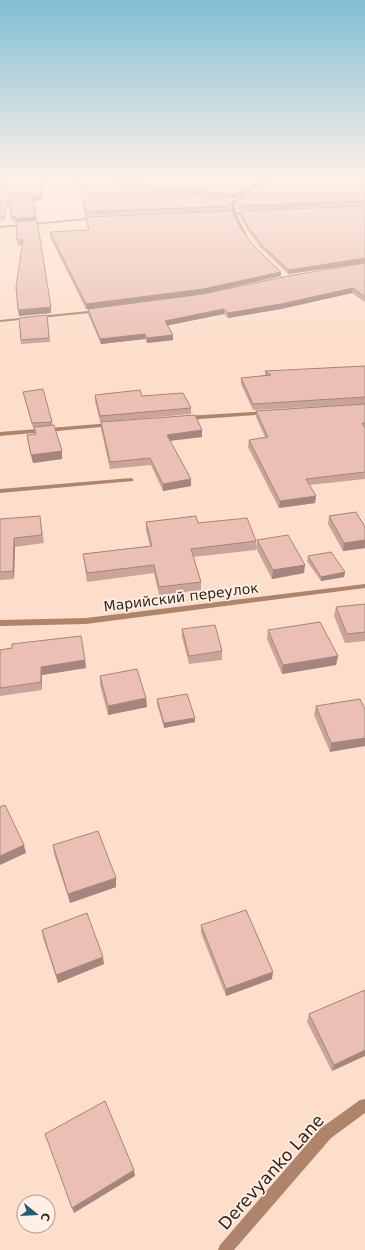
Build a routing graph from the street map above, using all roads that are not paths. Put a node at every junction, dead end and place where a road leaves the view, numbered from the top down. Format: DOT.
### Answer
graph roads {
  1 [pos="244,235"];
  2 [pos="252,245"];
  3 [pos="104,310"];
  4 [pos="0,321"];
  5 [pos="270,413"];
  6 [pos="178,419"];
  7 [pos="116,424"];
  8 [pos="0,434"];
  9 [pos="131,480"];
  10 [pos="0,491"];
  11 [pos="365,586"];
  12 [pos="0,623"];
  13 [pos="365,1106"];
  14 [pos="225,1250"];
  1 -- 2 [label="street"];
  3 -- 4 [label="street"];
  5 -- 6 [label="street"];
  7 -- 8 [label="street"];
  9 -- 10 [label="street"];
  11 -- 12 [label="street, Марийский переулок"];
  13 -- 14 [label="street, Derevyanko Lane"];
}
